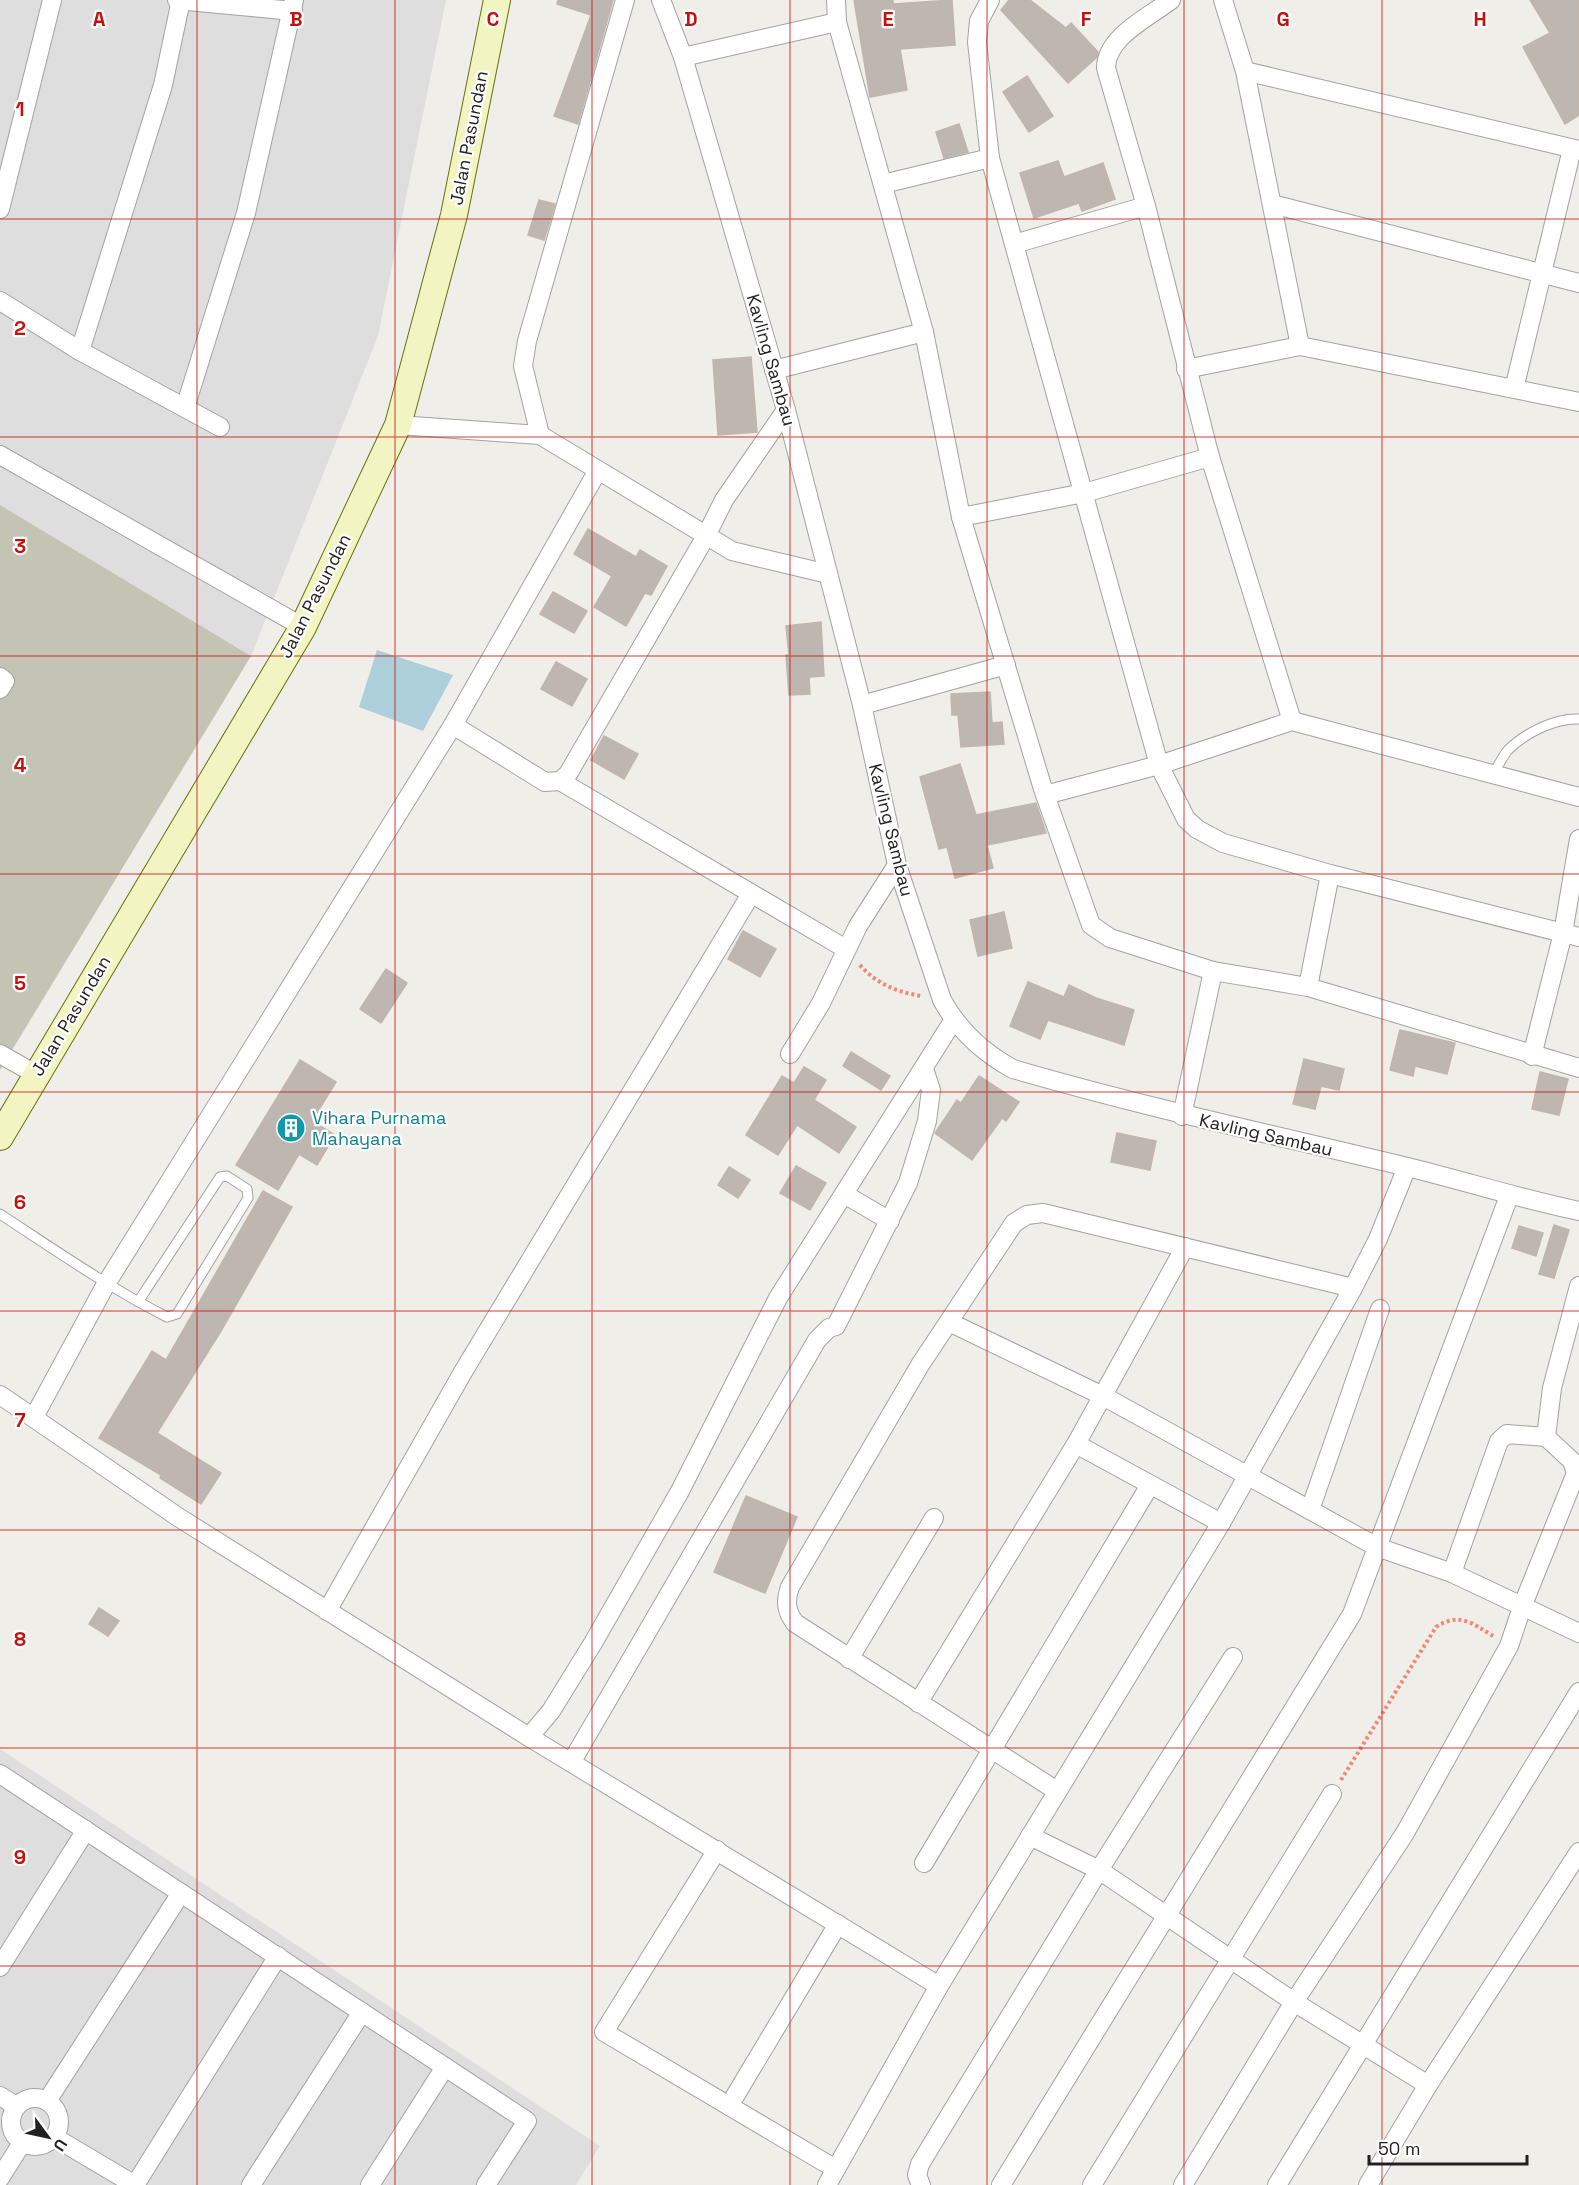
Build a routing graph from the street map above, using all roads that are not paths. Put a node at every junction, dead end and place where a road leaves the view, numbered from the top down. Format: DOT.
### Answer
graph roads {
  1 [pos="52,0"];
  2 [pos="180,0"];
  3 [pos="497,0"];
  4 [pos="625,0"];
  5 [pos="661,0"];
  6 [pos="836,0"];
  7 [pos="990,0"];
  8 [pos="1172,0"];
  9 [pos="1223,0"];
  10 [pos="294,6"];
  11 [pos="837,21"];
  12 [pos="683,57"];
  13 [pos="1245,71"];
  14 [pos="1576,149"];
  15 [pos="990,158"];
  16 [pos="883,184"];
  17 [pos="1272,204"];
  18 [pos="1146,206"];
  19 [pos="0,209"];
  20 [pos="1014,244"];
  21 [pos="1542,275"];
  22 [pos="1579,283"];
  23 [pos="0,301"];
  24 [pos="924,332"];
  25 [pos="1300,346"];
  26 [pos="80,351"];
  27 [pos="1186,369"];
  28 [pos="774,370"];
  29 [pos="1514,389"];
  30 [pos="1579,402"];
  31 [pos="185,408"];
  32 [pos="786,410"];
  33 [pos="398,425"];
  34 [pos="220,427"];
  35 [pos="540,435"];
  36 [pos="0,455"];
  37 [pos="1210,457"];
  38 [pos="597,472"];
  39 [pos="1084,493"];
  40 [pos="961,517"];
  41 [pos="706,536"];
  42 [pos="828,574"];
  43 [pos="303,627"];
  44 [pos="1006,665"];
  45 [pos="0,678"];
  46 [pos="0,689"];
  47 [pos="862,705"];
  48 [pos="1579,719"];
  49 [pos="1292,721"];
  50 [pos="453,725"];
  51 [pos="1159,765"];
  52 [pos="1493,774"];
  53 [pos="560,781"];
  54 [pos="1045,795"];
  55 [pos="1579,797"];
  56 [pos="1579,839"];
  57 [pos="897,865"];
  58 [pos="1330,874"];
  59 [pos="751,894"];
  60 [pos="1571,935"];
  61 [pos="846,949"];
  62 [pos="1213,971"];
  63 [pos="1308,987"];
  64 [pos="953,1021"];
  65 [pos="790,1053"];
  66 [pos="0,1054"];
  67 [pos="1532,1056"];
  68 [pos="1579,1068"];
  69 [pos="924,1069"];
  70 [pos="36,1076"];
  71 [pos="1182,1116"];
  72 [pos="0,1137"];
  73 [pos="1407,1167"];
  74 [pos="844,1194"];
  75 [pos="1509,1196"];
  76 [pos="1579,1211"];
  77 [pos="0,1214"];
  78 [pos="890,1221"];
  79 [pos="1185,1247"];
  80 [pos="106,1284"];
  81 [pos="1579,1286"];
  82 [pos="1353,1288"];
  83 [pos="138,1302"];
  84 [pos="1380,1309"];
  85 [pos="949,1322"];
  86 [pos="0,1395"];
  87 [pos="1103,1396"];
  88 [pos="34,1417"];
  89 [pos="1546,1437"];
  90 [pos="1076,1444"];
  91 [pos="1247,1477"];
  92 [pos="1150,1485"];
  93 [pos="1310,1510"];
  94 [pos="934,1518"];
  95 [pos="1221,1523"];
  96 [pos="1377,1547"];
  97 [pos="1452,1573"];
  98 [pos="1522,1607"];
  99 [pos="327,1611"];
  100 [pos="1579,1633"];
  101 [pos="1233,1657"];
  102 [pos="849,1659"];
  103 [pos="1579,1692"];
  104 [pos="918,1703"];
  105 [pos="529,1737"];
  106 [pos="992,1751"];
  107 [pos="572,1761"];
  108 [pos="0,1774"];
  109 [pos="1057,1791"];
  110 [pos="1332,1794"];
  111 [pos="86,1830"];
  112 [pos="1030,1836"];
  113 [pos="717,1850"];
  114 [pos="1579,1852"];
  115 [pos="924,1863"];
  116 [pos="1099,1870"];
  117 [pos="181,1893"];
  118 [pos="1169,1915"];
  119 [pos="838,1924"];
  120 [pos="278,1956"];
  121 [pos="1229,1959"];
  122 [pos="0,1966"];
  123 [pos="939,1986"];
  124 [pos="1294,2002"];
  125 [pos="362,2012"];
  126 [pos="1362,2045"];
  127 [pos="445,2067"];
  128 [pos="1428,2085"];
  129 [pos="0,2096"];
  130 [pos="47,2101"];
  131 [pos="16,2106"];
  132 [pos="729,2106"];
  133 [pos="54,2137"];
  134 [pos="22,2143"];
  135 [pos="834,2168"];
  136 [pos="0,2178"];
  137 [pos="135,2185"];
  138 [pos="251,2185"];
  139 [pos="370,2185"];
  140 [pos="486,2185"];
  141 [pos="827,2185"];
  142 [pos="921,2185"];
  143 [pos="1001,2185"];
  144 [pos="1092,2185"];
  145 [pos="1184,2185"];
  146 [pos="1277,2185"];
  147 [pos="1368,2185"];
  1 -- 19 [label="street"];
  2 -- 10 [label="street"];
  2 -- 26 [label="street"];
  3 -- 33 [label="street, Jalan Pasundan"];
  4 -- 35 [label="street"];
  5 -- 12 [label="street, Kavling Sambau"];
  6 -- 11 [label="street"];
  7 -- 15 [label="street"];
  8 -- 18 [label="street"];
  9 -- 13 [label="street"];
  10 -- 31 [label="street"];
  11 -- 12 [label="street"];
  11 -- 16 [label="street"];
  12 -- 28 [label="street, Kavling Sambau"];
  13 -- 14 [label="street"];
  13 -- 17 [label="street"];
  14 -- 21 [label="street"];
  15 -- 16 [label="street"];
  15 -- 20 [label="street"];
  16 -- 24 [label="street"];
  17 -- 21 [label="street"];
  17 -- 25 [label="street"];
  18 -- 20 [label="street"];
  18 -- 27 [label="street"];
  20 -- 39 [label="street"];
  21 -- 22 [label="street"];
  21 -- 29 [label="street"];
  23 -- 26 [label="street"];
  24 -- 28 [label="street"];
  24 -- 40 [label="street"];
  25 -- 27 [label="street"];
  25 -- 29 [label="street"];
  26 -- 31 [label="street"];
  27 -- 37 [label="street"];
  28 -- 32 [label="street, Kavling Sambau"];
  29 -- 30 [label="street"];
  31 -- 34 [label="street"];
  32 -- 41 [label="street"];
  32 -- 42 [label="street, Kavling Sambau"];
  33 -- 35 [label="street"];
  33 -- 43 [label="street, Jalan Pasundan"];
  35 -- 38 [label="street"];
  36 -- 43 [label="street"];
  37 -- 39 [label="street"];
  37 -- 49 [label="street"];
  38 -- 41 [label="street"];
  38 -- 50 [label="street"];
  39 -- 40 [label="street"];
  39 -- 51 [label="street"];
  40 -- 44 [label="street"];
  41 -- 42 [label="street"];
  41 -- 53 [label="street"];
  42 -- 47 [label="street, Kavling Sambau"];
  43 -- 70 [label="street, Jalan Pasundan"];
  44 -- 47 [label="street"];
  44 -- 54 [label="street"];
  45 -- 46 [label="street"];
  47 -- 57 [label="street, Kavling Sambau"];
  48 -- 52 [label="lane"];
  49 -- 51 [label="street"];
  49 -- 52 [label="street"];
  50 -- 53 [label="street"];
  50 -- 80 [label="street"];
  51 -- 54 [label="street"];
  51 -- 58 [label="street"];
  52 -- 55 [label="street"];
  53 -- 59 [label="street"];
  54 -- 62 [label="street"];
  56 -- 60 [label="street"];
  57 -- 61 [label="street"];
  57 -- 64 [label="street, Kavling Sambau"];
  58 -- 60 [label="street"];
  58 -- 63 [label="street"];
  59 -- 61 [label="street"];
  59 -- 99 [label="street"];
  60 -- 67 [label="street"];
  61 -- 65 [label="street"];
  62 -- 63 [label="street"];
  62 -- 71 [label="street"];
  63 -- 67 [label="street"];
  64 -- 69 [label="street"];
  64 -- 71 [label="street, Kavling Sambau"];
  66 -- 70 [label="street"];
  67 -- 68 [label="street"];
  69 -- 74 [label="street"];
  69 -- 78 [label="street"];
  70 -- 72 [label="street, Jalan Pasundan"];
  71 -- 73 [label="street, Kavling Sambau"];
  73 -- 75 [label="street, Kavling Sambau"];
  73 -- 82 [label="street"];
  74 -- 78 [label="street"];
  74 -- 105 [label="street"];
  75 -- 76 [label="street, Kavling Sambau"];
  75 -- 96 [label="street"];
  77 -- 80 [label="lane"];
  78 -- 107 [label="street"];
  79 -- 82 [label="street"];
  79 -- 85 [label="street"];
  79 -- 87 [label="street"];
  80 -- 83 [label="lane"];
  80 -- 88 [label="street"];
  81 -- 89 [label="street"];
  82 -- 91 [label="street"];
  83 -- 83 [label="lane"];
  84 -- 93 [label="street"];
  85 -- 87 [label="street"];
  85 -- 102 [label="street"];
  86 -- 88 [label="street"];
  87 -- 90 [label="street"];
  87 -- 91 [label="street"];
  88 -- 99 [label="street"];
  89 -- 97 [label="street"];
  89 -- 98 [label="street"];
  90 -- 92 [label="street"];
  90 -- 104 [label="street"];
  91 -- 93 [label="street"];
  91 -- 95 [label="street"];
  92 -- 95 [label="street"];
  92 -- 106 [label="street"];
  93 -- 96 [label="street"];
  94 -- 102 [label="street"];
  95 -- 109 [label="street"];
  96 -- 97 [label="street"];
  96 -- 118 [label="street"];
  97 -- 98 [label="street"];
  98 -- 100 [label="street"];
  98 -- 124 [label="street"];
  99 -- 105 [label="street"];
  101 -- 116 [label="street"];
  102 -- 104 [label="street"];
  103 -- 126 [label="street"];
  104 -- 106 [label="street"];
  105 -- 107 [label="street"];
  106 -- 109 [label="street"];
  106 -- 115 [label="street"];
  107 -- 113 [label="street"];
  108 -- 111 [label="street"];
  109 -- 112 [label="street"];
  110 -- 121 [label="street"];
  111 -- 117 [label="street"];
  111 -- 122 [label="street"];
  112 -- 116 [label="street"];
  112 -- 123 [label="street"];
  113 -- 119 [label="street"];
  113 -- 132 [label="street"];
  114 -- 128 [label="street"];
  116 -- 118 [label="street"];
  116 -- 142 [label="street"];
  117 -- 120 [label="street"];
  117 -- 130 [label="street"];
  118 -- 121 [label="street"];
  118 -- 143 [label="street"];
  119 -- 123 [label="street"];
  119 -- 132 [label="street"];
  120 -- 125 [label="street"];
  120 -- 137 [label="street"];
  121 -- 124 [label="street"];
  121 -- 144 [label="street"];
  123 -- 135 [label="street"];
  124 -- 126 [label="street"];
  124 -- 145 [label="street"];
  125 -- 127 [label="street"];
  125 -- 138 [label="street"];
  126 -- 128 [label="street"];
  126 -- 146 [label="street"];
  127 -- 139 [label="street"];
  127 -- 140 [label="street"];
  128 -- 147 [label="street"];
  129 -- 131 [label="street"];
  130 -- 131 [label="street"];
  130 -- 133 [label="street"];
  131 -- 134 [label="street"];
  132 -- 135 [label="street"];
  133 -- 134 [label="street"];
  133 -- 137 [label="street"];
  134 -- 136 [label="street"];
  135 -- 141 [label="street"];
}
